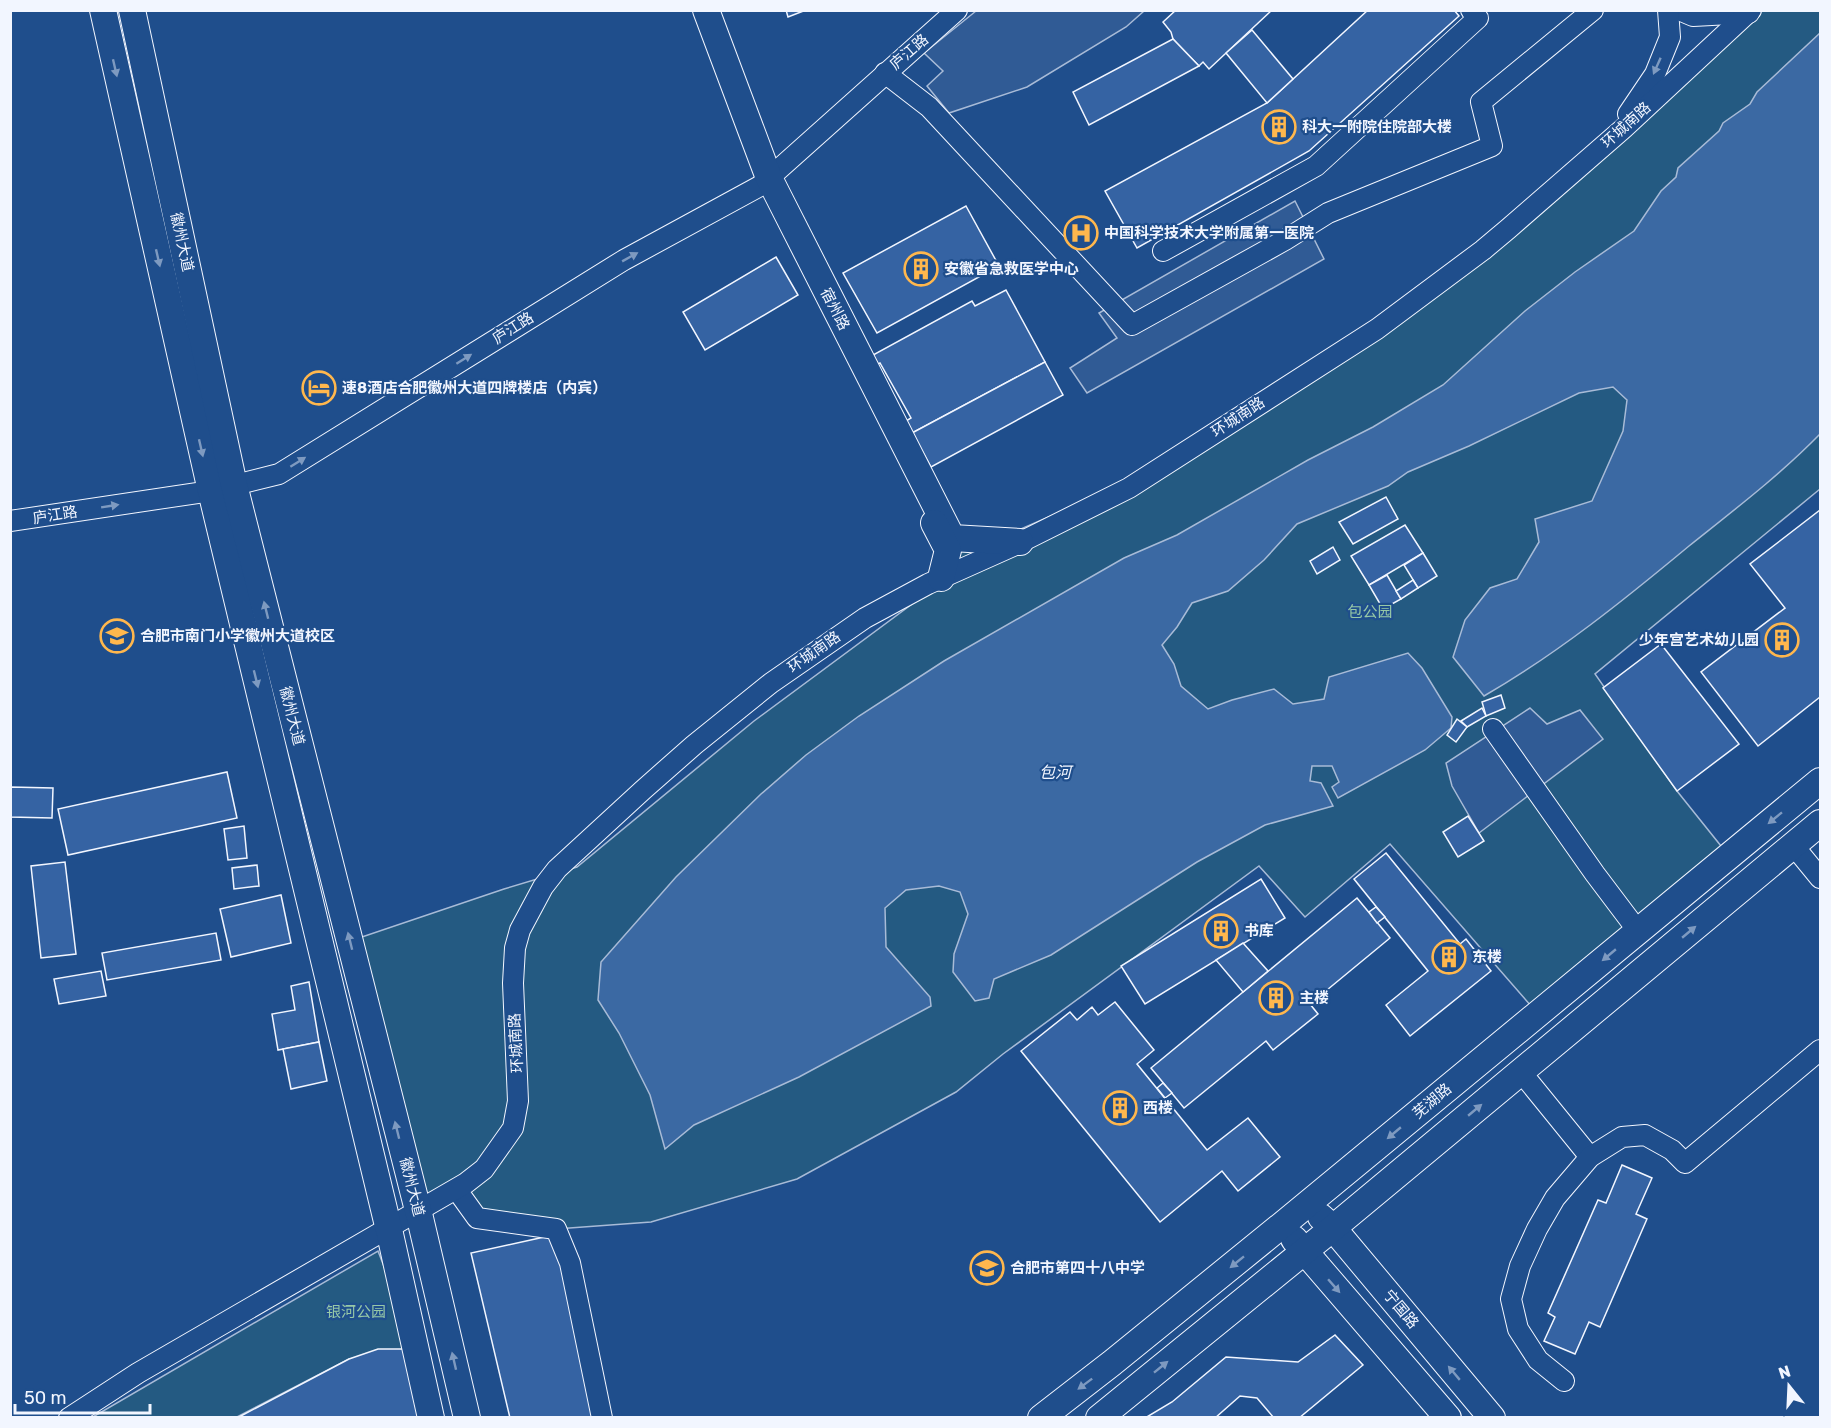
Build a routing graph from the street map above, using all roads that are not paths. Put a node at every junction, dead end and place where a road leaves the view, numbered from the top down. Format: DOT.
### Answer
graph roads {
  1 [pos="103,10"];
  2 [pos="132,10"];
  3 [pos="693,10"];
  4 [pos="706,10"];
  5 [pos="957,10"];
  6 [pos="1471,10"];
  7 [pos="1593,10"];
  8 [pos="1668,10"];
  9 [pos="1679,10"];
  10 [pos="1750,12"];
  11 [pos="885,73"];
  12 [pos="1624,128"];
  13 [pos="765,182"];
  14 [pos="1163,251"];
  15 [pos="222,488"];
  16 [pos="10,521"];
  17 [pos="1020,542"];
  18 [pos="941,578"];
  19 [pos="1493,729"];
  20 [pos="1821,781"];
  21 [pos="1821,823"];
  22 [pos="1793,845"];
  23 [pos="1821,878"];
  24 [pos="1638,931"];
  25 [pos="1821,1050"];
  26 [pos="1521,1072"];
  27 [pos="1590,1157"];
  28 [pos="459,1193"];
  29 [pos="1308,1204"];
  30 [pos="418,1212"];
  31 [pos="1282,1225"];
  32 [pos="1333,1228"];
  33 [pos="389,1229"];
  34 [pos="1304,1251"];
  35 [pos="1564,1381"];
  36 [pos="69,1418"];
  37 [pos="431,1418"];
  38 [pos="467,1418"];
  39 [pos="602,1418"];
  40 [pos="1041,1418"];
  41 [pos="1100,1418"];
  42 [pos="1448,1418"];
  43 [pos="1492,1418"];
  1 -- 15 [label="main road, 徽州大道, one-way"];
  2 -- 15 [label="main road, 徽州大道"];
  3 -- 13 [label="main road, 宿州路"];
  4 -- 13 [label="main road, 宿州路"];
  5 -- 11 [label="street, 庐江路"];
  6 -- 14 [label="street"];
  7 -- 11 [label="street"];
  8 -- 12 [label="street, one-way"];
  9 -- 10 [label="street"];
  10 -- 12 [label="street, 环城南路"];
  11 -- 13 [label="street, 庐江路"];
  12 -- 17 [label="street, 环城南路"];
  15 -- 13 [label="street, 庐江路, one-way"];
  13 -- 17 [label="main road, 宿州路"];
  13 -- 18 [label="main road, 宿州路"];
  16 -- 15 [label="street, 庐江路, one-way"];
  30 -- 15 [label="main road, 徽州大道, one-way"];
  15 -- 33 [label="main road, 徽州大道, one-way"];
  17 -- 18 [label="street, 环城南路"];
  18 -- 30 [label="street, 环城南路"];
  19 -- 24 [label="street"];
  20 -- 24 [label="main road, 芜湖路, one-way"];
  21 -- 22 [label="main road"];
  22 -- 23 [label="street"];
  26 -- 22 [label="main road, one-way"];
  24 -- 29 [label="main road, 芜湖路, one-way"];
  25 -- 27 [label="street"];
  26 -- 27 [label="street"];
  32 -- 26 [label="main road, one-way"];
  27 -- 35 [label="street"];
  28 -- 39 [label="street"];
  29 -- 31 [label="main road, 芜湖路"];
  29 -- 32 [label="main road, 宁国路"];
  30 -- 33 [label="street, 环城南路"];
  38 -- 30 [label="main road, 徽州大道, one-way"];
  31 -- 34 [label="main road"];
  31 -- 40 [label="main road, 芜湖路, one-way"];
  32 -- 34 [label="main road"];
  43 -- 32 [label="main road, 宁国路, one-way"];
  33 -- 36 [label="street, 环城南路"];
  33 -- 37 [label="main road, 徽州大道"];
  41 -- 34 [label="main road, one-way"];
  34 -- 42 [label="main road, one-way"];
}
